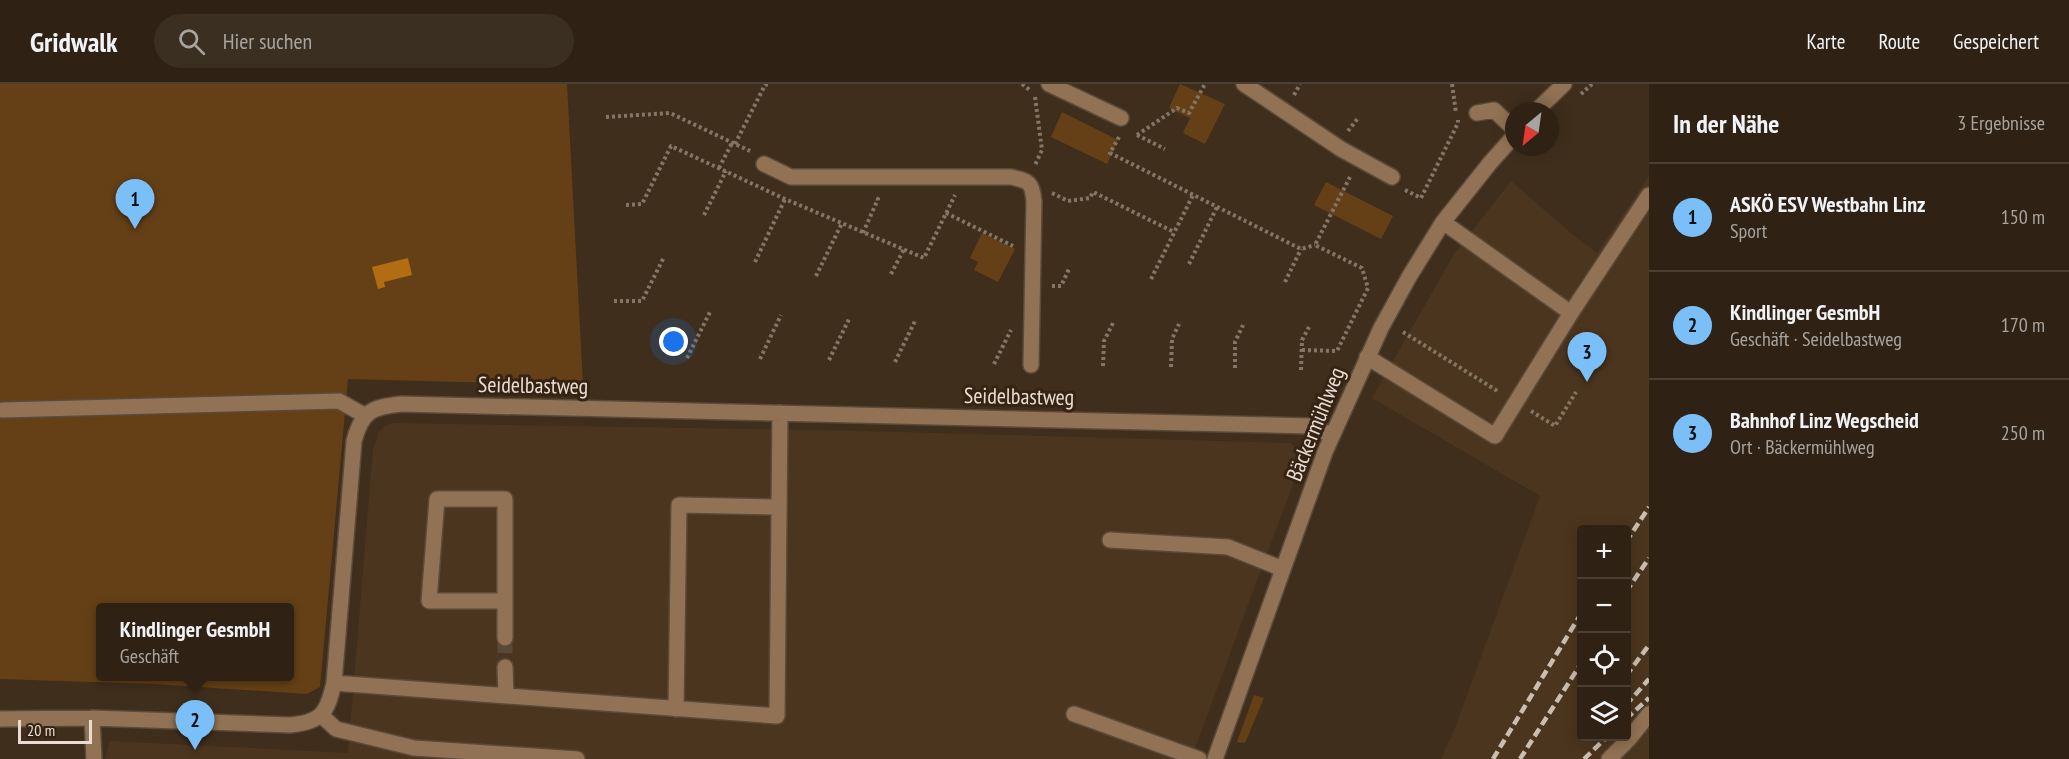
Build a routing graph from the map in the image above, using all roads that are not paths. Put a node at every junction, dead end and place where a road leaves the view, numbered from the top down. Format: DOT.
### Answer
graph roads {
  1 [pos="1049,84"];
  2 [pos="1244,84"];
  3 [pos="1564,84"];
  4 [pos="1545,102"];
  5 [pos="1477,112"];
  6 [pos="1505,120"];
  7 [pos="1122,123"];
  8 [pos="1505,146"];
  9 [pos="764,164"];
  10 [pos="1392,177"];
  11 [pos="1649,195"];
  12 [pos="1443,222"];
  13 [pos="1571,313"];
  14 [pos="1367,357"];
  15 [pos="1031,364"];
  16 [pos="3,410"];
  17 [pos="780,413"];
  18 [pos="364,415"];
  19 [pos="1332,435"];
  20 [pos="779,507"];
  21 [pos="1110,540"];
  22 [pos="1283,569"];
  23 [pos="505,601"];
  24 [pos="505,638"];
  25 [pos="506,667"];
  26 [pos="334,683"];
  27 [pos="506,696"];
  28 [pos="676,709"];
  29 [pos="1074,714"];
  30 [pos="1649,714"];
  31 [pos="322,716"];
  32 [pos="92,718"];
  33 [pos="0,719"];
  34 [pos="94,759"];
  35 [pos="577,759"];
  36 [pos="1199,759"];
  37 [pos="1215,759"];
  38 [pos="1610,759"];
  1 -- 7 [label="street"];
  2 -- 10 [label="street"];
  3 -- 4 [label="street"];
  5 -- 6 [label="street"];
  8 -- 12 [label="street, Bäckermühlweg"];
  9 -- 15 [label="street"];
  11 -- 13 [label="street"];
  12 -- 13 [label="street"];
  12 -- 14 [label="street, Bäckermühlweg"];
  13 -- 14 [label="street"];
  14 -- 19 [label="street, Bäckermühlweg"];
  16 -- 18 [label="street"];
  17 -- 18 [label="street, Seidelbastweg"];
  17 -- 19 [label="street, Seidelbastweg"];
  17 -- 20 [label="street"];
  18 -- 26 [label="street"];
  19 -- 22 [label="street, Bäckermühlweg"];
  20 -- 28 [label="street"];
  20 -- 28 [label="street"];
  21 -- 22 [label="street"];
  22 -- 37 [label="street, Bäckermühlweg"];
  23 -- 23 [label="street"];
  23 -- 24 [label="street"];
  25 -- 27 [label="street"];
  26 -- 27 [label="street"];
  26 -- 31 [label="street"];
  27 -- 28 [label="street"];
  29 -- 36 [label="street"];
  30 -- 38 [label="street"];
  31 -- 32 [label="street"];
  31 -- 35 [label="street"];
  32 -- 33 [label="street"];
  32 -- 34 [label="street"];
}
